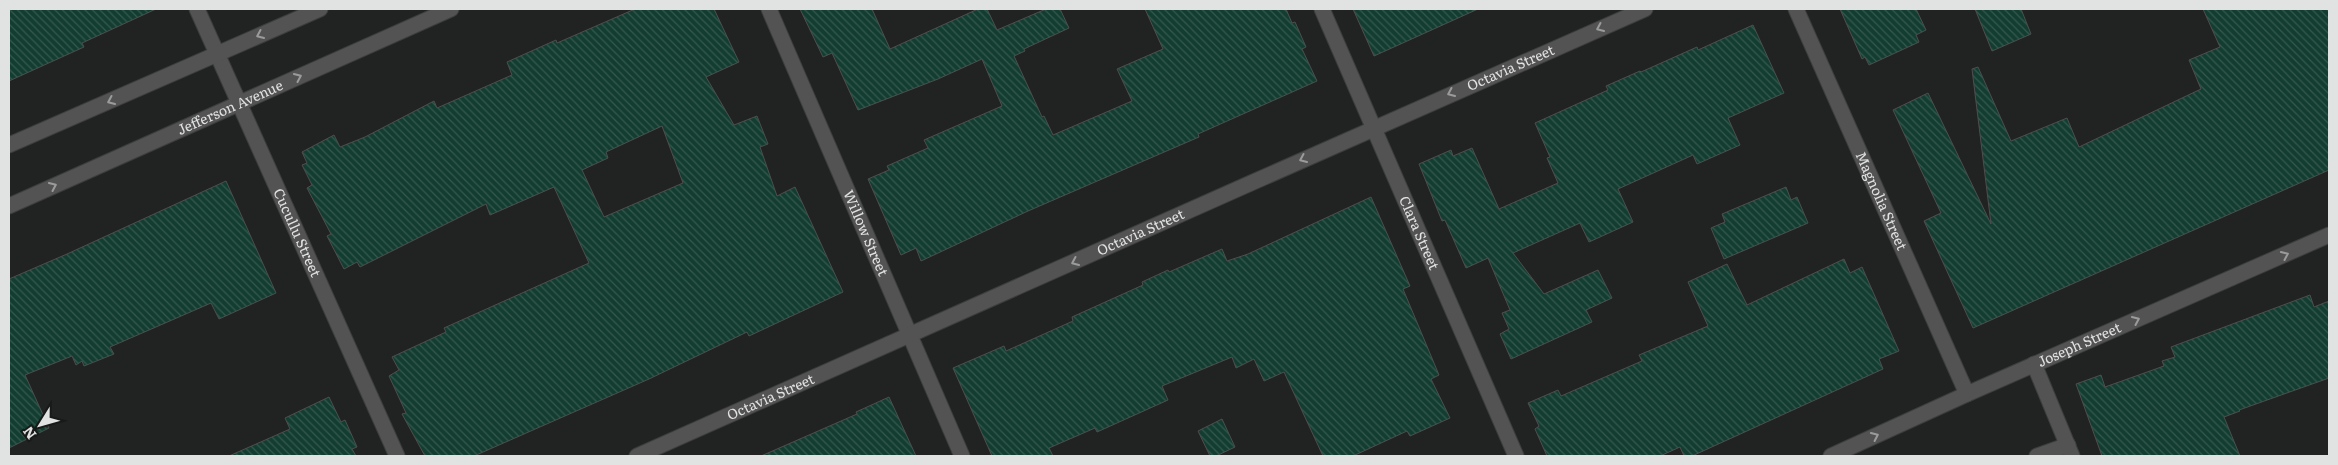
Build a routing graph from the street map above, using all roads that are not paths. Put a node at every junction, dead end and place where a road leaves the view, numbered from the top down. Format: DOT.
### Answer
graph roads {
  1 [pos="197,9"];
  2 [pos="320,9"];
  3 [pos="451,9"];
  4 [pos="769,9"];
  5 [pos="1322,9"];
  6 [pos="1645,9"];
  7 [pos="1796,9"];
  8 [pos="217,54"];
  9 [pos="240,103"];
  10 [pos="1374,127"];
  11 [pos="9,146"];
  12 [pos="9,206"];
  13 [pos="2329,236"];
  14 [pos="912,336"];
  15 [pos="2034,364"];
  16 [pos="1967,394"];
  17 [pos="2070,451"];
  18 [pos="397,456"];
  19 [pos="638,456"];
  20 [pos="962,456"];
  21 [pos="1516,456"];
  22 [pos="1831,456"];
  23 [pos="2038,456"];
  1 -- 8 [label="street, Cucullu Street"];
  2 -- 8 [label="street, one-way"];
  9 -- 3 [label="street, Jefferson Avenue, one-way"];
  4 -- 14 [label="street, Willow Street"];
  5 -- 10 [label="street, Clara Street"];
  6 -- 10 [label="street, Octavia Street, one-way"];
  7 -- 16 [label="street, Magnolia Street"];
  8 -- 9 [label="street, Cucullu Street"];
  8 -- 11 [label="street, one-way"];
  12 -- 9 [label="street, Jefferson Avenue, one-way"];
  9 -- 18 [label="street, Cucullu Street"];
  10 -- 14 [label="street, Octavia Street, one-way"];
  10 -- 21 [label="street, Clara Street"];
  15 -- 13 [label="street, Joseph Street, one-way"];
  14 -- 19 [label="street, Octavia Street"];
  14 -- 20 [label="street, Willow Street"];
  15 -- 16 [label="street, Joseph Street"];
  15 -- 17 [label="street"];
  22 -- 16 [label="street, Joseph Street, one-way"];
  17 -- 23 [label="street"];
}
